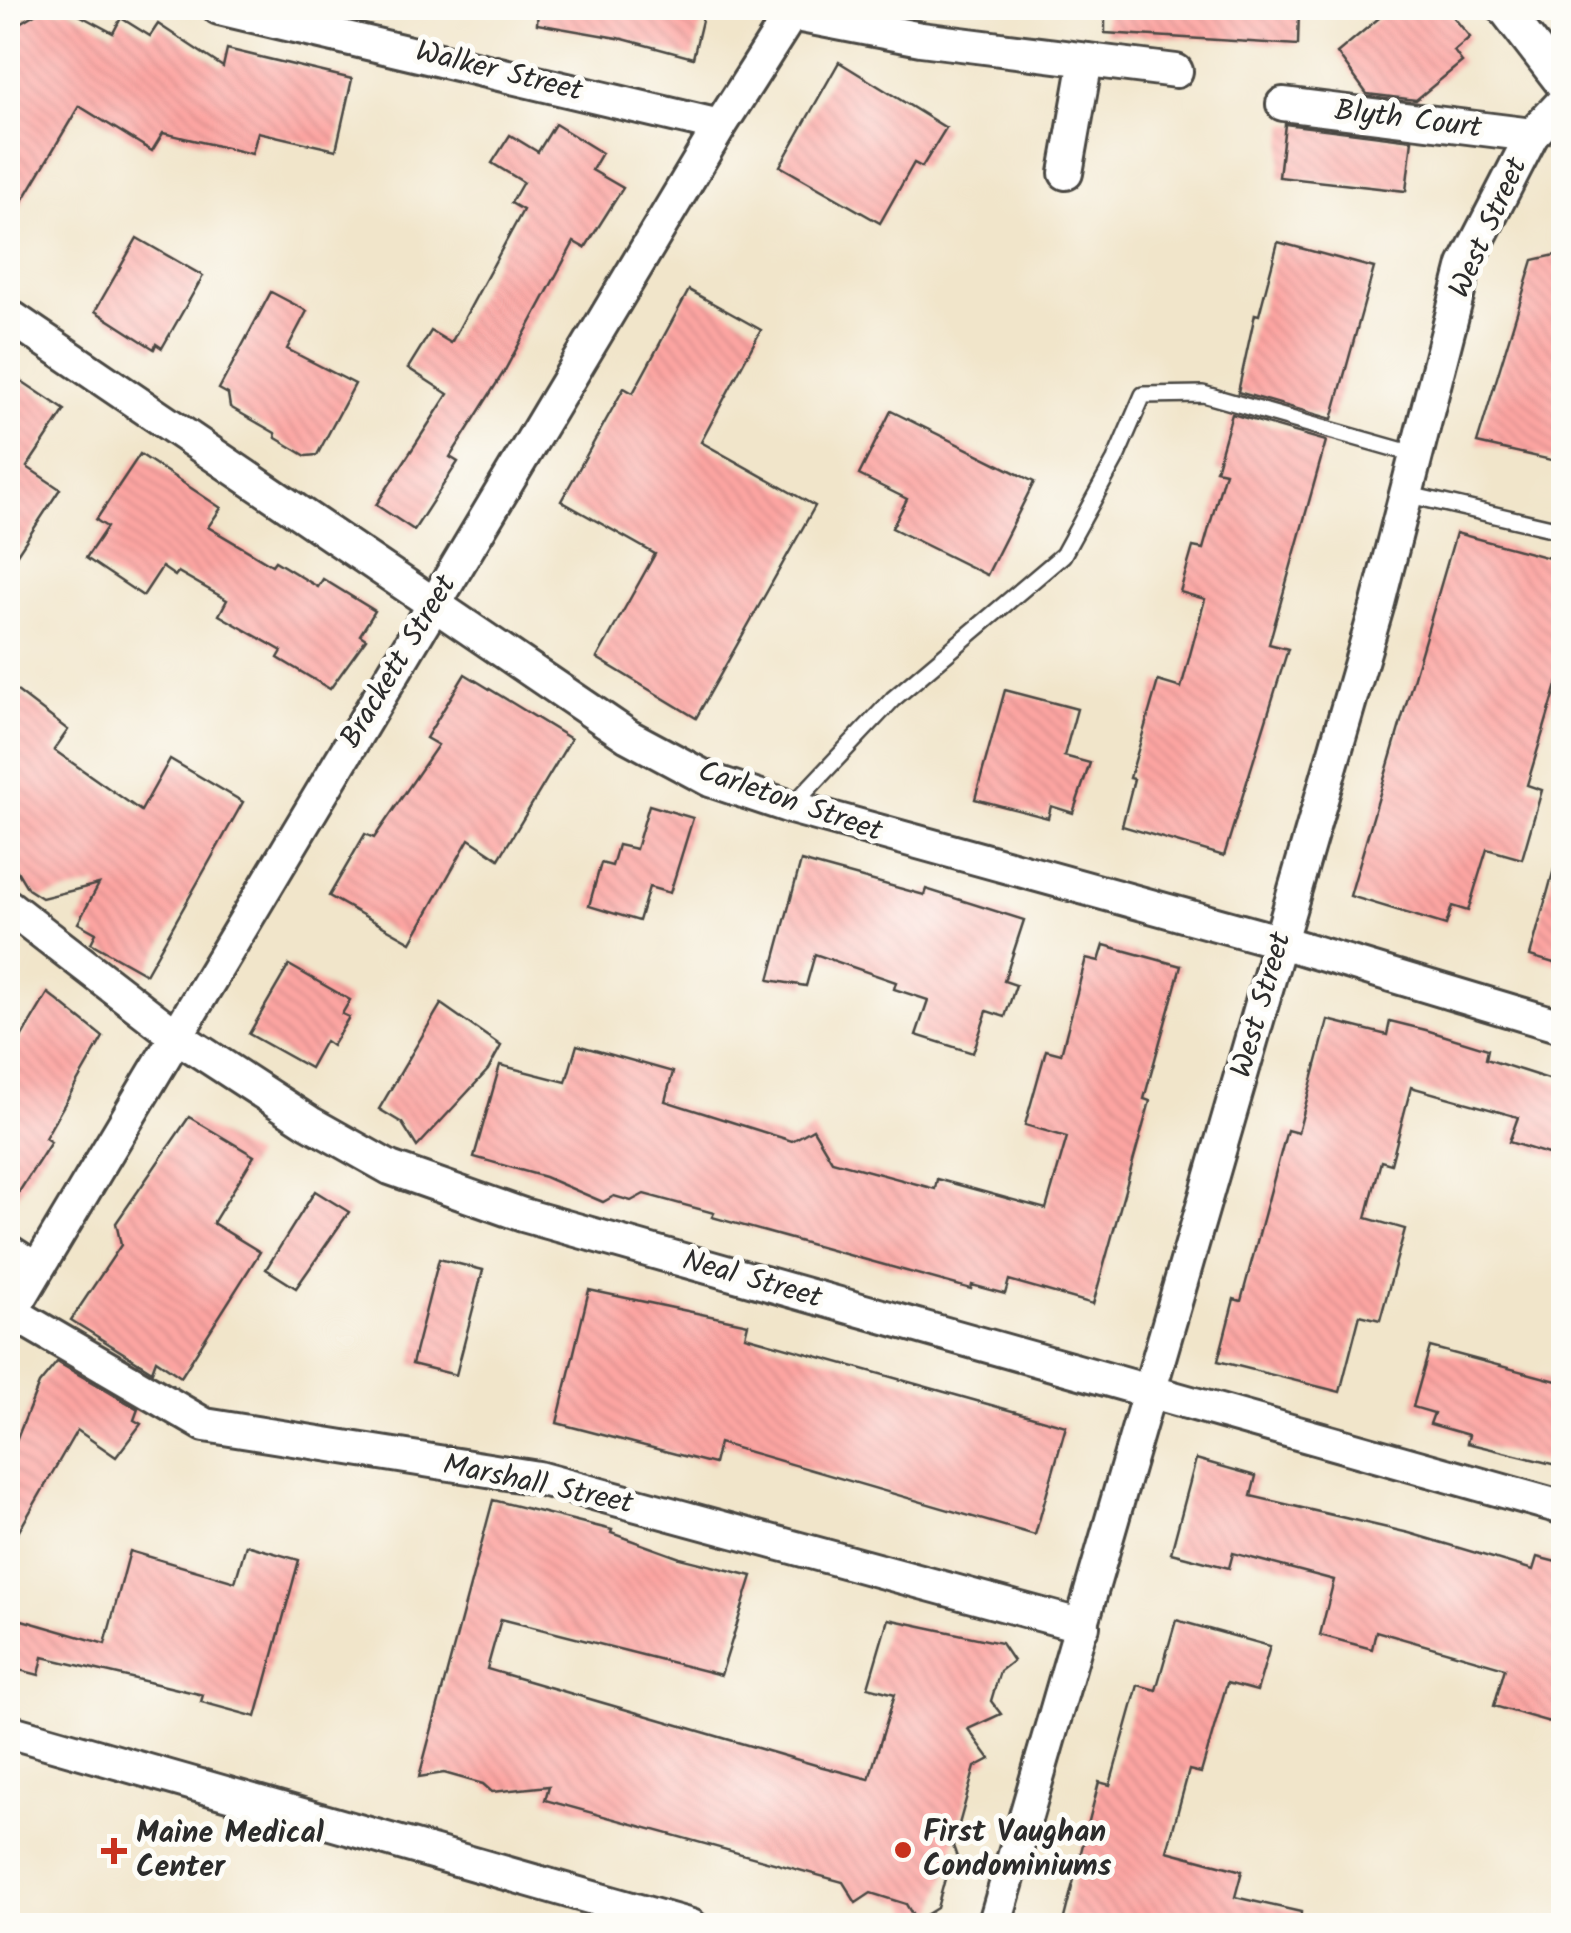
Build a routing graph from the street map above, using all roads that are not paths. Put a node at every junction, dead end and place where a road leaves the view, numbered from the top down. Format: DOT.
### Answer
graph roads {
  1 [pos="219,8"];
  2 [pos="1504,8"];
  3 [pos="793,11"];
  4 [pos="1086,60"];
  5 [pos="1176,71"];
  6 [pos="1564,86"];
  7 [pos="1564,102"];
  8 [pos="1283,104"];
  9 [pos="720,126"];
  10 [pos="1532,135"];
  11 [pos="1066,173"];
  12 [pos="8,315"];
  13 [pos="1414,454"];
  14 [pos="1405,494"];
  15 [pos="1564,530"];
  16 [pos="434,604"];
  17 [pos="791,807"];
  18 [pos="8,906"];
  19 [pos="1281,942"];
  20 [pos="1564,1027"];
  21 [pos="174,1035"];
  22 [pos="8,1251"];
  23 [pos="36,1268"];
  24 [pos="9,1315"];
  25 [pos="1150,1393"];
  26 [pos="1564,1508"];
  27 [pos="1083,1626"];
  28 [pos="8,1731"];
  29 [pos="691,1926"];
  30 [pos="994,1926"];
  1 -- 9 [label="street, Walker Street"];
  2 -- 6 [label="street"];
  3 -- 4 [label="street"];
  3 -- 9 [label="street, Brackett Street"];
  4 -- 5 [label="street"];
  4 -- 11 [label="street"];
  7 -- 10 [label="street, West Street"];
  8 -- 10 [label="street, Blyth Court"];
  9 -- 16 [label="street, Brackett Street"];
  10 -- 13 [label="street, West Street"];
  12 -- 16 [label="street, Carleton Street"];
  13 -- 14 [label="street, West Street"];
  13 -- 17 [label="lane"];
  14 -- 15 [label="lane"];
  14 -- 19 [label="street, West Street"];
  16 -- 17 [label="street, Carleton Street"];
  16 -- 21 [label="street, Brackett Street"];
  17 -- 19 [label="street, Carleton Street"];
  18 -- 21 [label="street, Neal Street"];
  19 -- 20 [label="street, Carleton Street"];
  19 -- 25 [label="street, West Street"];
  21 -- 23 [label="street, Brackett Street"];
  21 -- 25 [label="street, Neal Street"];
  22 -- 23 [label="street"];
  23 -- 24 [label="street, Brackett Street"];
  24 -- 27 [label="street, Marshall Street"];
  25 -- 26 [label="street, Neal Street"];
  25 -- 27 [label="street, West Street"];
  27 -- 30 [label="street, West Street"];
  28 -- 29 [label="street"];
}
